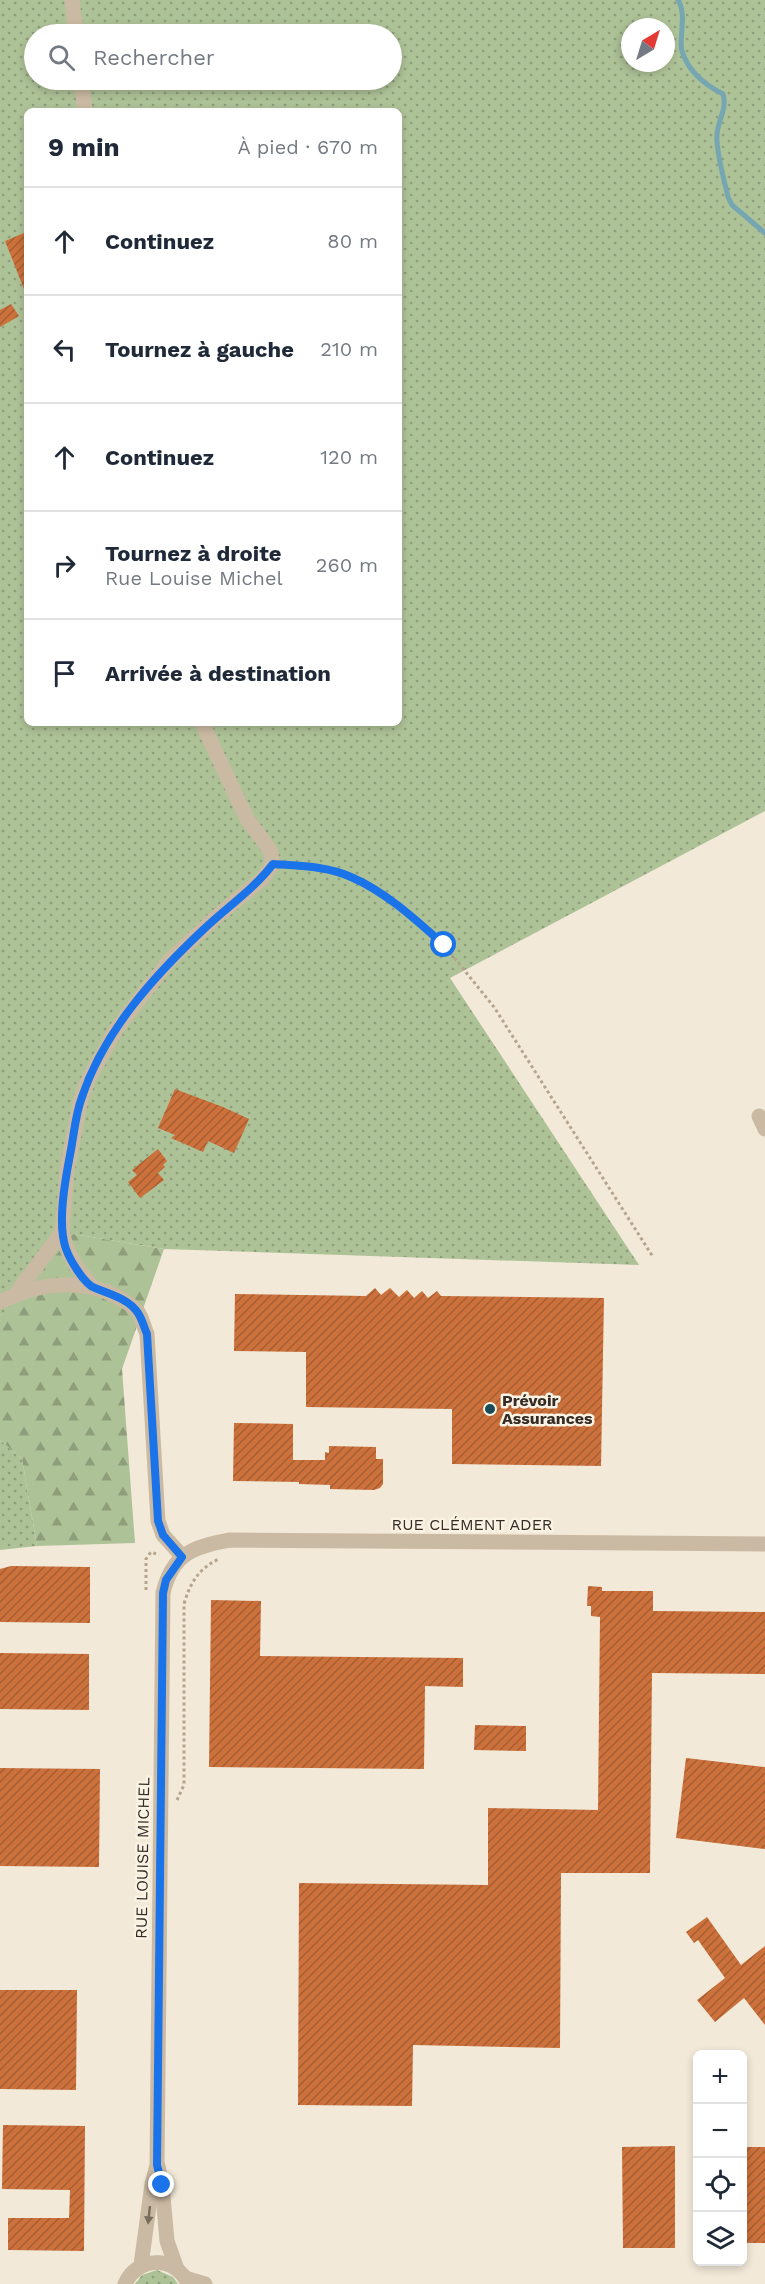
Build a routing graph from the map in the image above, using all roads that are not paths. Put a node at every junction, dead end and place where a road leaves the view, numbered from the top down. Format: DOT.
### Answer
graph roads {
  1 [pos="72,0"];
  2 [pos="75,24"];
  3 [pos="82,90"];
  4 [pos="85,108"];
  5 [pos="203,726"];
  6 [pos="62,1232"];
  7 [pos="94,1288"];
  8 [pos="15,1295"];
  9 [pos="0,1302"];
  10 [pos="765,1544"];
  11 [pos="180,1559"];
  12 [pos="157,2165"];
  13 [pos="141,2265"];
  14 [pos="184,2277"];
  15 [pos="122,2283"];
  16 [pos="205,2284"];
  1 -- 2 [label="street"];
  3 -- 4 [label="street"];
  5 -- 6 [label="street"];
  6 -- 7 [label="street"];
  6 -- 8 [label="street"];
  7 -- 8 [label="street"];
  7 -- 11 [label="street"];
  8 -- 9 [label="street"];
  10 -- 11 [label="street, RUE CLÉMENT ADER"];
  11 -- 12 [label="street, RUE LOUISE MICHEL"];
  12 -- 13 [label="street, RUE LOUISE MICHEL, one-way"];
  12 -- 14 [label="street, RUE LOUISE MICHEL"];
  13 -- 14 [label="street"];
  13 -- 15 [label="street"];
  14 -- 16 [label="street"];
}
